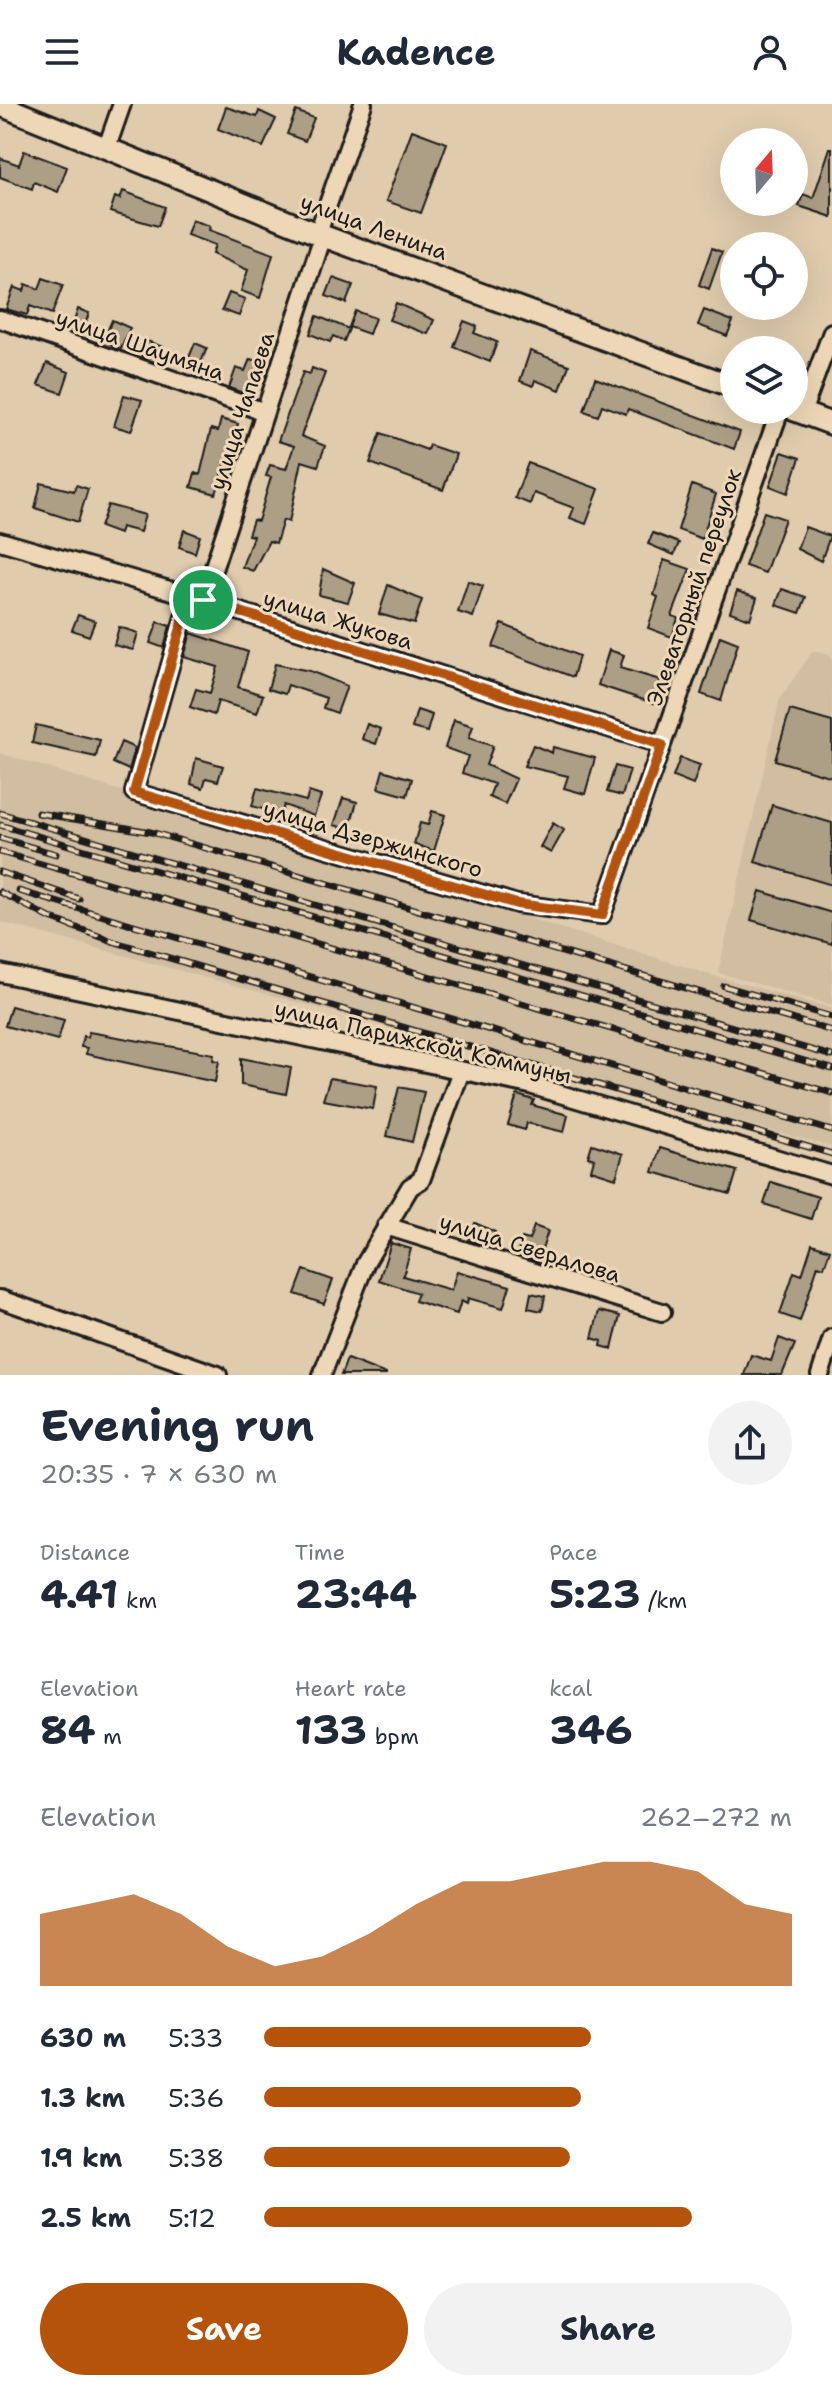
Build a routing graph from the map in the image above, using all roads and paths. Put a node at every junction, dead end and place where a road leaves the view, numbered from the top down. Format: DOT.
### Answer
graph roads {
  1 [pos="122,104"];
  2 [pos="363,104"];
  3 [pos="0,105"];
  4 [pos="107,147"];
  5 [pos="320,235"];
  6 [pos="0,319"];
  7 [pos="832,332"];
  8 [pos="720,382"];
  9 [pos="808,388"];
  10 [pos="265,412"];
  11 [pos="808,416"];
  12 [pos="775,424"];
  13 [pos="832,424"];
  14 [pos="0,541"];
  15 [pos="196,598"];
  16 [pos="662,745"];
  17 [pos="134,792"];
  18 [pos="602,915"];
  19 [pos="0,973"];
  20 [pos="461,1071"];
  21 [pos="832,1175"];
  22 [pos="386,1226"];
  23 [pos="0,1299"];
  24 [pos="662,1312"];
  25 [pos="832,1338"];
  26 [pos="218,1375"];
  27 [pos="322,1375"];
  28 [pos="820,1375"];
  1 -- 4 [label="street"];
  2 -- 5 [label="street, улица Чапаева"];
  3 -- 4 [label="main road, улица Ленина"];
  4 -- 5 [label="main road, улица Ленина"];
  5 -- 8 [label="main road, улица Ленина"];
  5 -- 10 [label="street, улица Чапаева"];
  6 -- 10 [label="street, улица Шаумяна"];
  7 -- 9 [label="street"];
  10 -- 15 [label="street, улица Чапаева"];
  11 -- 13 [label="main road"];
  12 -- 16 [label="street, Элеваторный переулок"];
  14 -- 15 [label="street, улица Жукова"];
  15 -- 16 [label="street, улица Жукова"];
  15 -- 17 [label="street, улица Чапаева"];
  16 -- 18 [label="street, Элеваторный переулок"];
  17 -- 18 [label="street, улица Дзержинского"];
  19 -- 20 [label="street, улица Парижской Коммуны"];
  20 -- 21 [label="street, улица Парижской Коммуны"];
  20 -- 22 [label="street"];
  22 -- 24 [label="street, улица Свердлова"];
  22 -- 27 [label="street"];
  23 -- 26 [label="street"];
  25 -- 28 [label="street"];
}
